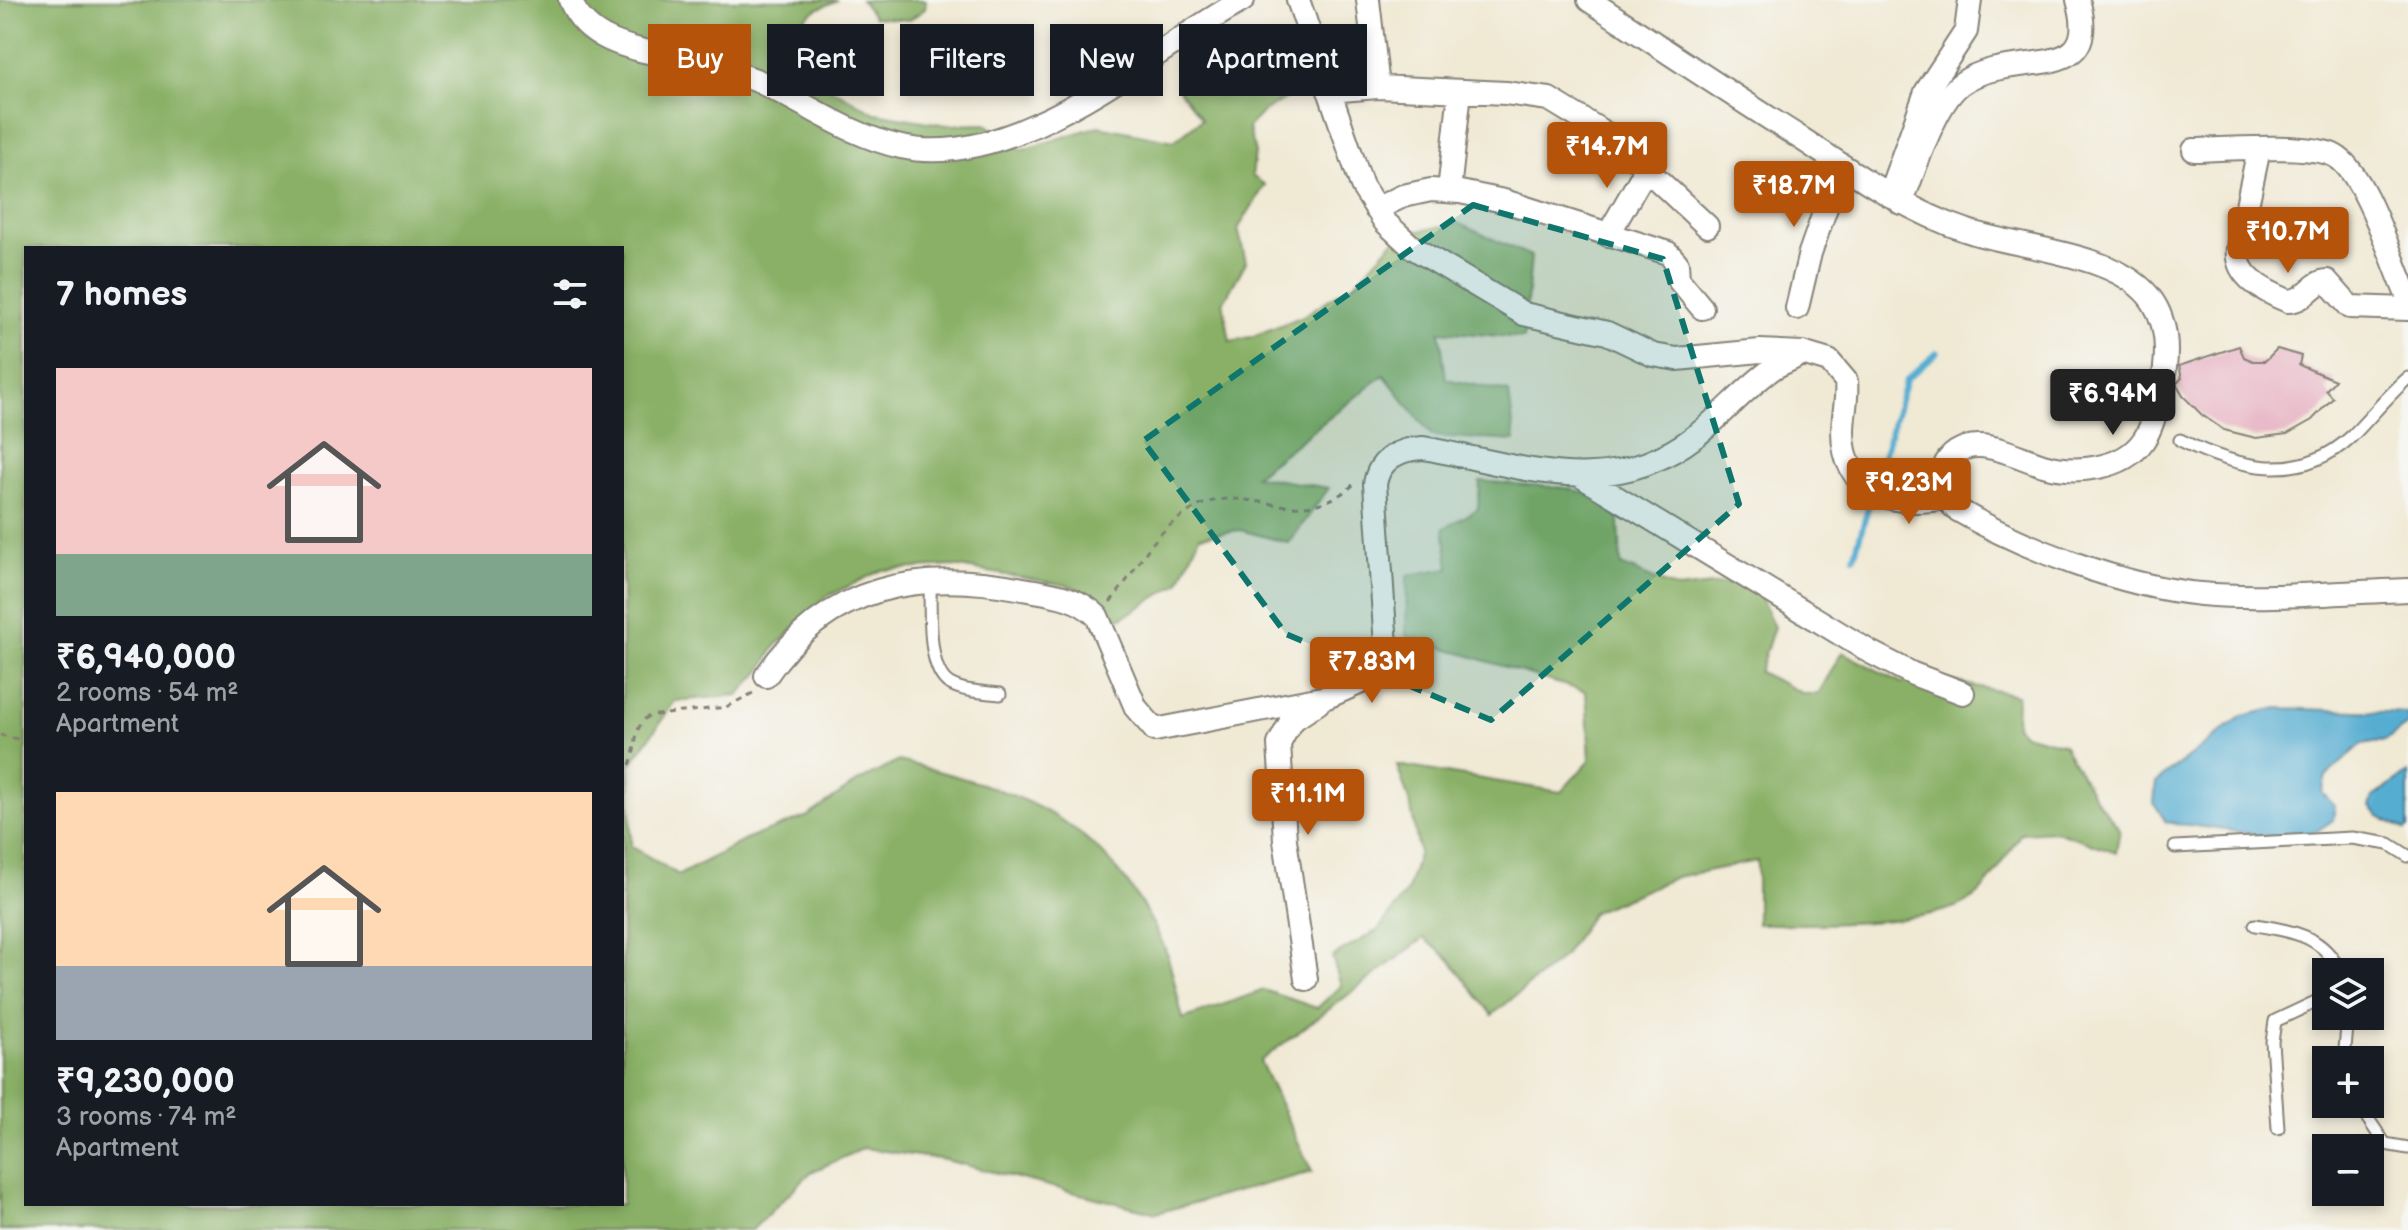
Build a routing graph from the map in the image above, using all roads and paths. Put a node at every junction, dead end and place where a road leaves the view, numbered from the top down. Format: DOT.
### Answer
graph roads {
  1 [pos="570,0"];
  2 [pos="1243,0"];
  3 [pos="1298,0"];
  4 [pos="1368,0"];
  5 [pos="1589,0"];
  6 [pos="1970,0"];
  7 [pos="2078,0"];
  8 [pos="1306,24"];
  9 [pos="1378,87"];
  10 [pos="1367,88"];
  11 [pos="1460,91"];
  12 [pos="1331,96"];
  13 [pos="2259,149"];
  14 [pos="2194,150"];
  15 [pos="1841,165"];
  16 [pos="1646,169"];
  17 [pos="1449,191"];
  18 [pos="1895,199"];
  19 [pos="1376,209"];
  20 [pos="1707,226"];
  21 [pos="1608,235"];
  22 [pos="2408,297"];
  23 [pos="1702,308"];
  24 [pos="1797,308"];
  25 [pos="2408,309"];
  26 [pos="1802,353"];
  27 [pos="2408,378"];
  28 [pos="2180,440"];
  29 [pos="1377,473"];
  30 [pos="1581,476"];
  31 [pos="1353,485"];
  32 [pos="1944,498"];
  33 [pos="930,581"];
  34 [pos="2408,590"];
  35 [pos="1097,616"];
  36 [pos="766,676"];
  37 [pos="1963,693"];
  38 [pos="1000,694"];
  39 [pos="1327,697"];
  40 [pos="0,735"];
  41 [pos="24,741"];
  42 [pos="624,772"];
  43 [pos="2175,847"];
  44 [pos="2408,856"];
  45 [pos="2255,925"];
  46 [pos="2333,958"];
  47 [pos="1306,979"];
  48 [pos="2312,1004"];
  49 [pos="2367,1118"];
  50 [pos="2278,1128"];
  51 [pos="2408,1148"];
  1 -- 2 [label="street"];
  3 -- 8 [label="street"];
  4 -- 9 [label="street"];
  5 -- 15 [label="street"];
  6 -- 18 [label="street"];
  7 -- 18 [label="street"];
  9 -- 10 [label="street"];
  9 -- 11 [label="street"];
  11 -- 16 [label="street"];
  11 -- 17 [label="street"];
  12 -- 19 [label="street"];
  13 -- 14 [label="street"];
  13 -- 22 [label="street"];
  13 -- 25 [label="street"];
  15 -- 18 [label="street"];
  15 -- 24 [label="street"];
  16 -- 20 [label="street"];
  16 -- 21 [label="street"];
  17 -- 19 [label="street"];
  17 -- 21 [label="street"];
  18 -- 32 [label="street"];
  19 -- 26 [label="street"];
  21 -- 23 [label="street"];
  26 -- 30 [label="street"];
  26 -- 32 [label="street"];
  27 -- 28 [label="lane"];
  29 -- 30 [label="street"];
  29 -- 31 [label="street"];
  29 -- 39 [label="street"];
  30 -- 37 [label="street"];
  31 -- 35 [label="path"];
  32 -- 34 [label="street"];
  33 -- 35 [label="street"];
  33 -- 36 [label="street"];
  33 -- 38 [label="lane"];
  35 -- 39 [label="street"];
  36 -- 42 [label="path"];
  39 -- 47 [label="street"];
  40 -- 41 [label="path"];
  43 -- 44 [label="lane"];
  45 -- 46 [label="lane"];
  48 -- 50 [label="lane"];
  49 -- 51 [label="lane"];
}
